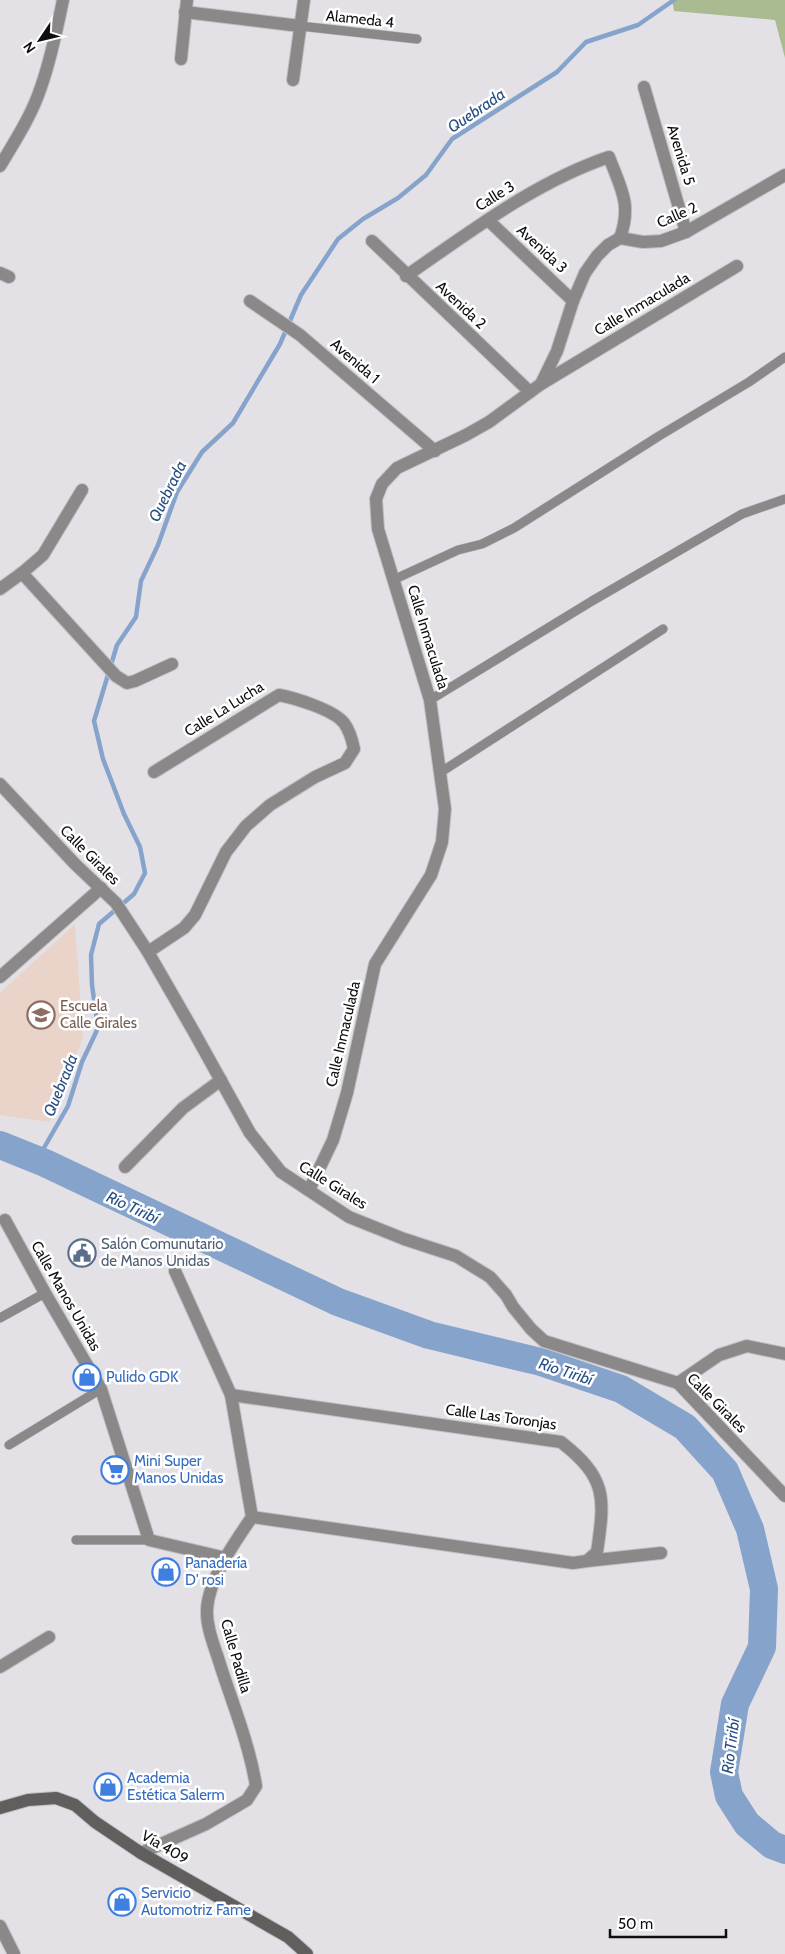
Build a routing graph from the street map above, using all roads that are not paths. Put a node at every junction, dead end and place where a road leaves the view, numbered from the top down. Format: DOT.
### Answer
graph roads {
  1 [pos="63,0"];
  2 [pos="304,0"];
  3 [pos="186,6"];
  4 [pos="300,26"];
  5 [pos="417,39"];
  6 [pos="180,59"];
  7 [pos="293,80"];
  8 [pos="644,87"];
  9 [pos="0,166"];
  10 [pos="785,175"];
  11 [pos="488,220"];
  12 [pos="686,232"];
  13 [pos="620,238"];
  14 [pos="372,241"];
  15 [pos="736,266"];
  16 [pos="406,276"];
  17 [pos="250,300"];
  18 [pos="573,301"];
  19 [pos="785,357"];
  20 [pos="540,384"];
  21 [pos="530,392"];
  22 [pos="435,450"];
  23 [pos="82,490"];
  24 [pos="785,499"];
  25 [pos="22,573"];
  26 [pos="393,580"];
  27 [pos="0,589"];
  28 [pos="663,628"];
  29 [pos="172,664"];
  30 [pos="430,700"];
  31 [pos="154,772"];
  32 [pos="441,772"];
  33 [pos="0,784"];
  34 [pos="101,888"];
  35 [pos="148,952"];
  36 [pos="0,978"];
  37 [pos="221,1080"];
  38 [pos="125,1167"];
  39 [pos="309,1190"];
  40 [pos="3,1222"];
  41 [pos="175,1271"];
  42 [pos="45,1293"];
  43 [pos="0,1318"];
  44 [pos="785,1354"];
  45 [pos="678,1383"];
  46 [pos="101,1389"];
  47 [pos="231,1395"];
  48 [pos="9,1445"];
  49 [pos="785,1496"];
  50 [pos="252,1517"];
  51 [pos="76,1540"];
  52 [pos="149,1540"];
  53 [pos="661,1553"];
  54 [pos="226,1558"];
  55 [pos="587,1561"];
  56 [pos="49,1637"];
  57 [pos="0,1666"];
  58 [pos="0,1808"];
  59 [pos="141,1853"];
  60 [pos="0,1926"];
  61 [pos="14,1954"];
  62 [pos="307,1954"];
  1 -- 9 [label="street"];
  2 -- 4 [label="street"];
  3 -- 4 [label="street"];
  3 -- 6 [label="street"];
  4 -- 5 [label="lane, Alameda 4"];
  4 -- 7 [label="street"];
  8 -- 12 [label="street, Avenida 5"];
  10 -- 12 [label="street, Calle 2"];
  11 -- 13 [label="street, Calle 3"];
  11 -- 16 [label="street, Calle 3"];
  11 -- 18 [label="street, Avenida 3"];
  12 -- 13 [label="street, Calle 2"];
  13 -- 18 [label="street"];
  14 -- 16 [label="street, Avenida 2"];
  15 -- 20 [label="street, Calle Inmaculada"];
  16 -- 21 [label="street, Avenida 2"];
  17 -- 22 [label="street, Avenida 1"];
  18 -- 20 [label="street"];
  19 -- 26 [label="lane"];
  20 -- 21 [label="street, Calle Inmaculada"];
  21 -- 22 [label="street, Calle Inmaculada"];
  22 -- 26 [label="street, Calle Inmaculada"];
  23 -- 25 [label="street"];
  24 -- 30 [label="lane"];
  25 -- 27 [label="street"];
  25 -- 29 [label="street"];
  26 -- 30 [label="street, Calle Inmaculada"];
  28 -- 32 [label="lane"];
  30 -- 32 [label="street, Calle Inmaculada"];
  31 -- 35 [label="street, Calle La Lucha"];
  32 -- 39 [label="street, Calle Inmaculada"];
  33 -- 34 [label="street, Calle Girales"];
  34 -- 35 [label="street, Calle Girales"];
  34 -- 36 [label="street"];
  35 -- 37 [label="street, Calle Girales"];
  37 -- 38 [label="street"];
  37 -- 39 [label="street, Calle Girales"];
  39 -- 45 [label="street, Calle Girales"];
  40 -- 42 [label="street, Calle Manos Unidas"];
  41 -- 47 [label="street"];
  42 -- 43 [label="lane"];
  42 -- 46 [label="street, Calle Manos Unidas"];
  44 -- 45 [label="street"];
  45 -- 49 [label="street, Calle Girales"];
  46 -- 48 [label="lane"];
  46 -- 52 [label="street, Calle Manos Unidas"];
  47 -- 50 [label="street"];
  47 -- 55 [label="street, Calle Las Toronjas"];
  50 -- 54 [label="street, Calle Padilla"];
  50 -- 55 [label="street"];
  51 -- 52 [label="lane"];
  52 -- 54 [label="street"];
  53 -- 55 [label="street"];
  54 -- 59 [label="street, Calle Padilla"];
  56 -- 57 [label="street"];
  58 -- 59 [label="street, Vía 409"];
  59 -- 62 [label="street, Vía 409"];
  60 -- 61 [label="street"];
}
